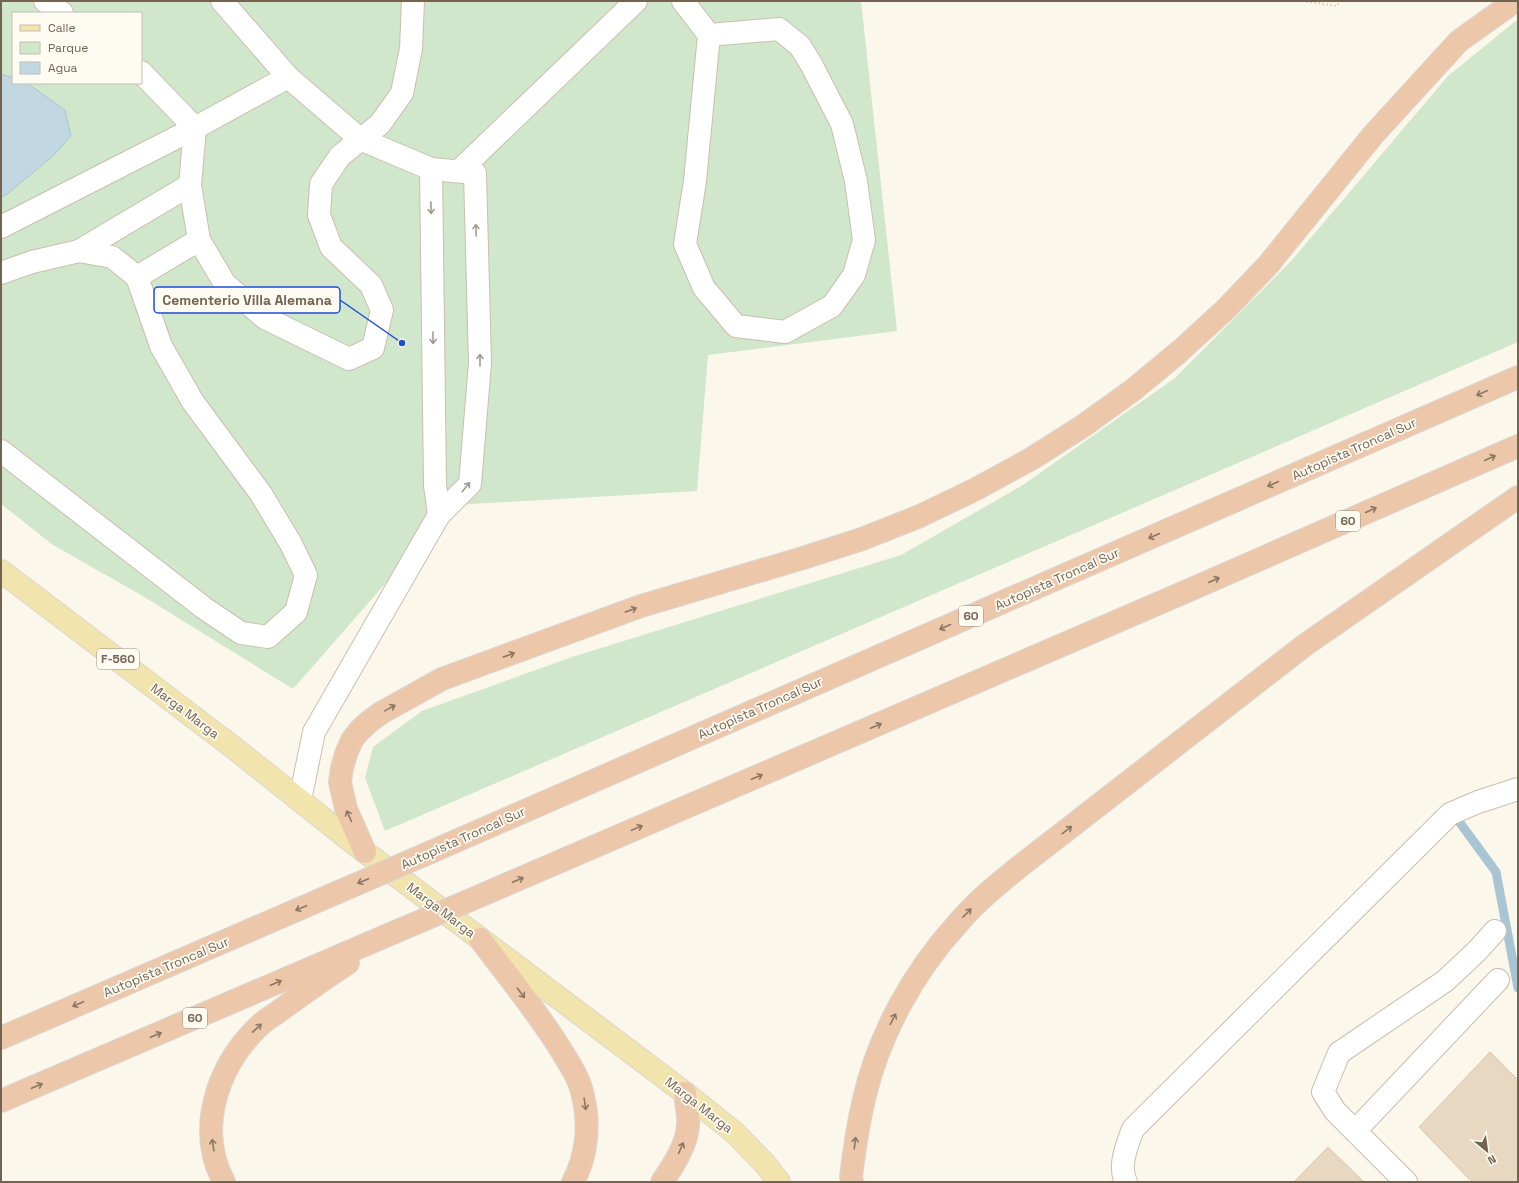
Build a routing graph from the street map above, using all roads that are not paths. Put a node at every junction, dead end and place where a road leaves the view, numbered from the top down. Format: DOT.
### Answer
graph roads {
  1 [pos="45,1"];
  2 [pos="222,1"];
  3 [pos="413,1"];
  4 [pos="636,1"];
  5 [pos="683,1"];
  6 [pos="1515,1"];
  7 [pos="61,12"];
  8 [pos="709,35"];
  9 [pos="142,73"];
  10 [pos="288,78"];
  11 [pos="195,128"];
  12 [pos="360,139"];
  13 [pos="431,169"];
  14 [pos="467,172"];
  15 [pos="190,185"];
  16 [pos="1,227"];
  17 [pos="199,240"];
  18 [pos="79,251"];
  19 [pos="1,273"];
  20 [pos="137,277"];
  21 [pos="1518,377"];
  22 [pos="1518,446"];
  23 [pos="1,451"];
  24 [pos="1518,497"];
  25 [pos="439,515"];
  26 [pos="1,571"];
  27 [pos="1518,789"];
  28 [pos="300,800"];
  29 [pos="365,852"];
  30 [pos="1495,931"];
  31 [pos="388,935"];
  32 [pos="480,939"];
  33 [pos="1498,980"];
  34 [pos="4,1036"];
  35 [pos="685,1093"];
  36 [pos="1,1102"];
  37 [pos="1355,1131"];
  38 [pos="224,1182"];
  39 [pos="573,1182"];
  40 [pos="662,1182"];
  41 [pos="779,1182"];
  42 [pos="852,1182"];
  43 [pos="1126,1182"];
  44 [pos="1406,1182"];
  1 -- 7 [label="lane"];
  2 -- 10 [label="lane"];
  3 -- 12 [label="lane"];
  4 -- 14 [label="lane"];
  5 -- 8 [label="lane"];
  29 -- 6 [label="highway, one-way"];
  8 -- 8 [label="lane"];
  9 -- 11 [label="lane"];
  10 -- 11 [label="lane"];
  10 -- 12 [label="lane"];
  11 -- 15 [label="lane"];
  11 -- 16 [label="lane"];
  12 -- 13 [label="lane"];
  12 -- 17 [label="lane"];
  13 -- 14 [label="lane"];
  13 -- 25 [label="lane, one-way"];
  25 -- 14 [label="lane, one-way"];
  15 -- 17 [label="lane"];
  15 -- 18 [label="lane"];
  17 -- 20 [label="lane"];
  18 -- 19 [label="lane"];
  18 -- 20 [label="lane"];
  20 -- 23 [label="lane"];
  21 -- 34 [label="highway, Autopista Troncal Sur / 60, one-way, bridge"];
  31 -- 22 [label="highway, 60, one-way, bridge"];
  42 -- 24 [label="highway, one-way"];
  25 -- 28 [label="lane"];
  26 -- 28 [label="main road, Marga Marga / F-560"];
  27 -- 43 [label="lane"];
  28 -- 29 [label="main road, Marga Marga"];
  29 -- 32 [label="main road, Marga Marga"];
  30 -- 37 [label="lane"];
  36 -- 31 [label="highway, 60, one-way"];
  38 -- 31 [label="highway, one-way"];
  32 -- 35 [label="main road, Marga Marga"];
  32 -- 39 [label="highway, one-way"];
  33 -- 37 [label="lane"];
  40 -- 35 [label="highway, one-way"];
  35 -- 41 [label="main road, Marga Marga"];
  37 -- 44 [label="lane"];
}
